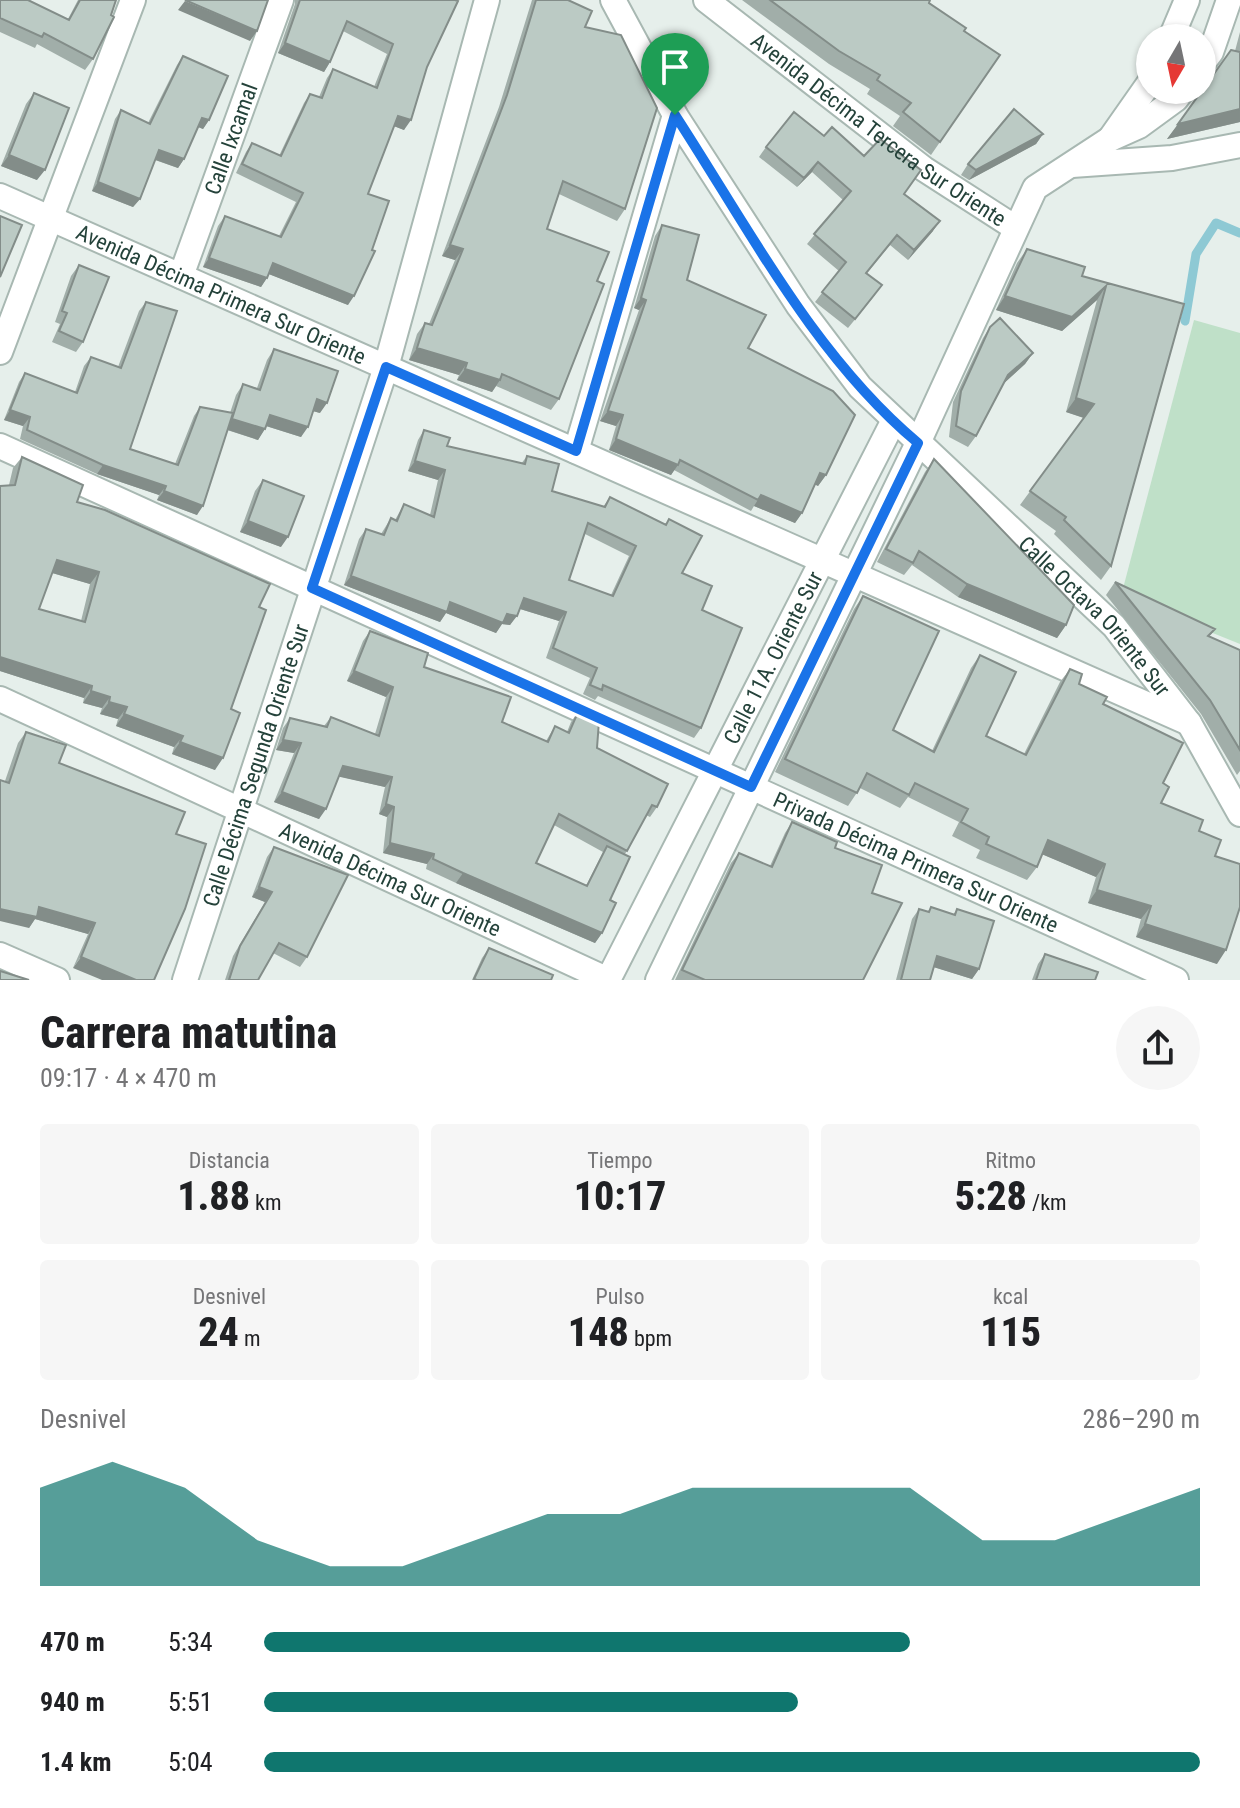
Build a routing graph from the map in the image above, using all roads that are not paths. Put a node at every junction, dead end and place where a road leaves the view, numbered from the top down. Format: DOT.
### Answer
graph roads {
  1 [pos="133,0"];
  2 [pos="281,0"];
  3 [pos="613,0"];
  4 [pos="706,0"];
  5 [pos="1187,0"];
  6 [pos="1229,0"];
  7 [pos="479,3"];
  8 [pos="1177,24"];
  9 [pos="1216,38"];
  10 [pos="1136,102"];
  11 [pos="1169,104"];
  12 [pos="675,115"];
  13 [pos="1110,139"];
  14 [pos="1240,145"];
  15 [pos="1070,165"];
  16 [pos="0,196"];
  17 [pos="51,218"];
  18 [pos="1014,227"];
  19 [pos="181,276"];
  20 [pos="0,352"];
  21 [pos="386,367"];
  22 [pos="893,422"];
  23 [pos="918,443"];
  24 [pos="0,446"];
  25 [pos="576,451"];
  26 [pos="823,560"];
  27 [pos="854,574"];
  28 [pos="312,588"];
  29 [pos="0,699"];
  30 [pos="1189,723"];
  31 [pos="715,771"];
  32 [pos="751,787"];
  33 [pos="241,810"];
  34 [pos="1240,814"];
  35 [pos="0,955"];
  36 [pos="57,980"];
  37 [pos="185,980"];
  38 [pos="608,980"];
  39 [pos="658,980"];
  40 [pos="1176,980"];
  1 -- 17 [label="street"];
  2 -- 19 [label="street, Calle Ixcamal"];
  3 -- 12 [label="street, Calle Octava Oriente Sur"];
  4 -- 18 [label="street, Avenida Décima Tercera Sur Oriente"];
  5 -- 8 [label="street"];
  6 -- 9 [label="street"];
  7 -- 21 [label="street, Calle Décima Segunda Oriente Sur"];
  10 -- 13 [label="street"];
  11 -- 13 [label="street, Calle 11A. Oriente Sur"];
  12 -- 22 [label="street, Calle Octava Oriente Sur"];
  12 -- 25 [label="street"];
  13 -- 15 [label="street, Calle 11A. Oriente Sur"];
  14 -- 15 [label="street"];
  15 -- 18 [label="street, Calle 11A. Oriente Sur"];
  16 -- 17 [label="street, Avenida Décima Primera Sur Oriente"];
  17 -- 19 [label="street, Avenida Décima Primera Sur Oriente"];
  17 -- 20 [label="street"];
  18 -- 23 [label="street, Calle 11A. Oriente Sur"];
  19 -- 21 [label="street, Avenida Décima Primera Sur Oriente"];
  21 -- 25 [label="street, Avenida Décima Primera Sur Oriente"];
  21 -- 28 [label="street, Calle Décima Segunda Oriente Sur"];
  22 -- 23 [label="street, Calle Octava Oriente Sur"];
  22 -- 26 [label="street, Calle 11A. Oriente Sur"];
  23 -- 27 [label="street, Calle 11A. Oriente Sur"];
  23 -- 30 [label="street, Calle Octava Oriente Sur"];
  24 -- 28 [label="street, Privada Décima Primera Sur Oriente"];
  25 -- 26 [label="street, Avenida Décima Primera Sur Oriente"];
  26 -- 27 [label="street, Avenida Décima Primera Sur Oriente"];
  26 -- 31 [label="street, Calle 11A. Oriente Sur"];
  27 -- 30 [label="street, Avenida Décima Primera Sur Oriente"];
  27 -- 32 [label="street, Calle 11A. Oriente Sur"];
  28 -- 31 [label="street, Privada Décima Primera Sur Oriente"];
  28 -- 33 [label="street, Calle Décima Segunda Oriente Sur"];
  29 -- 33 [label="street, Avenida Décima Sur Oriente"];
  30 -- 34 [label="street, Calle Octava Oriente Sur"];
  31 -- 32 [label="street, Privada Décima Primera Sur Oriente"];
  31 -- 38 [label="street, Calle 11A. Oriente Sur"];
  32 -- 39 [label="street, Calle 11A. Oriente Sur"];
  32 -- 40 [label="street, Privada Décima Primera Sur Oriente"];
  33 -- 37 [label="street, Calle Décima Segunda Oriente Sur"];
  33 -- 38 [label="street, Avenida Décima Sur Oriente"];
  35 -- 36 [label="street"];
}
